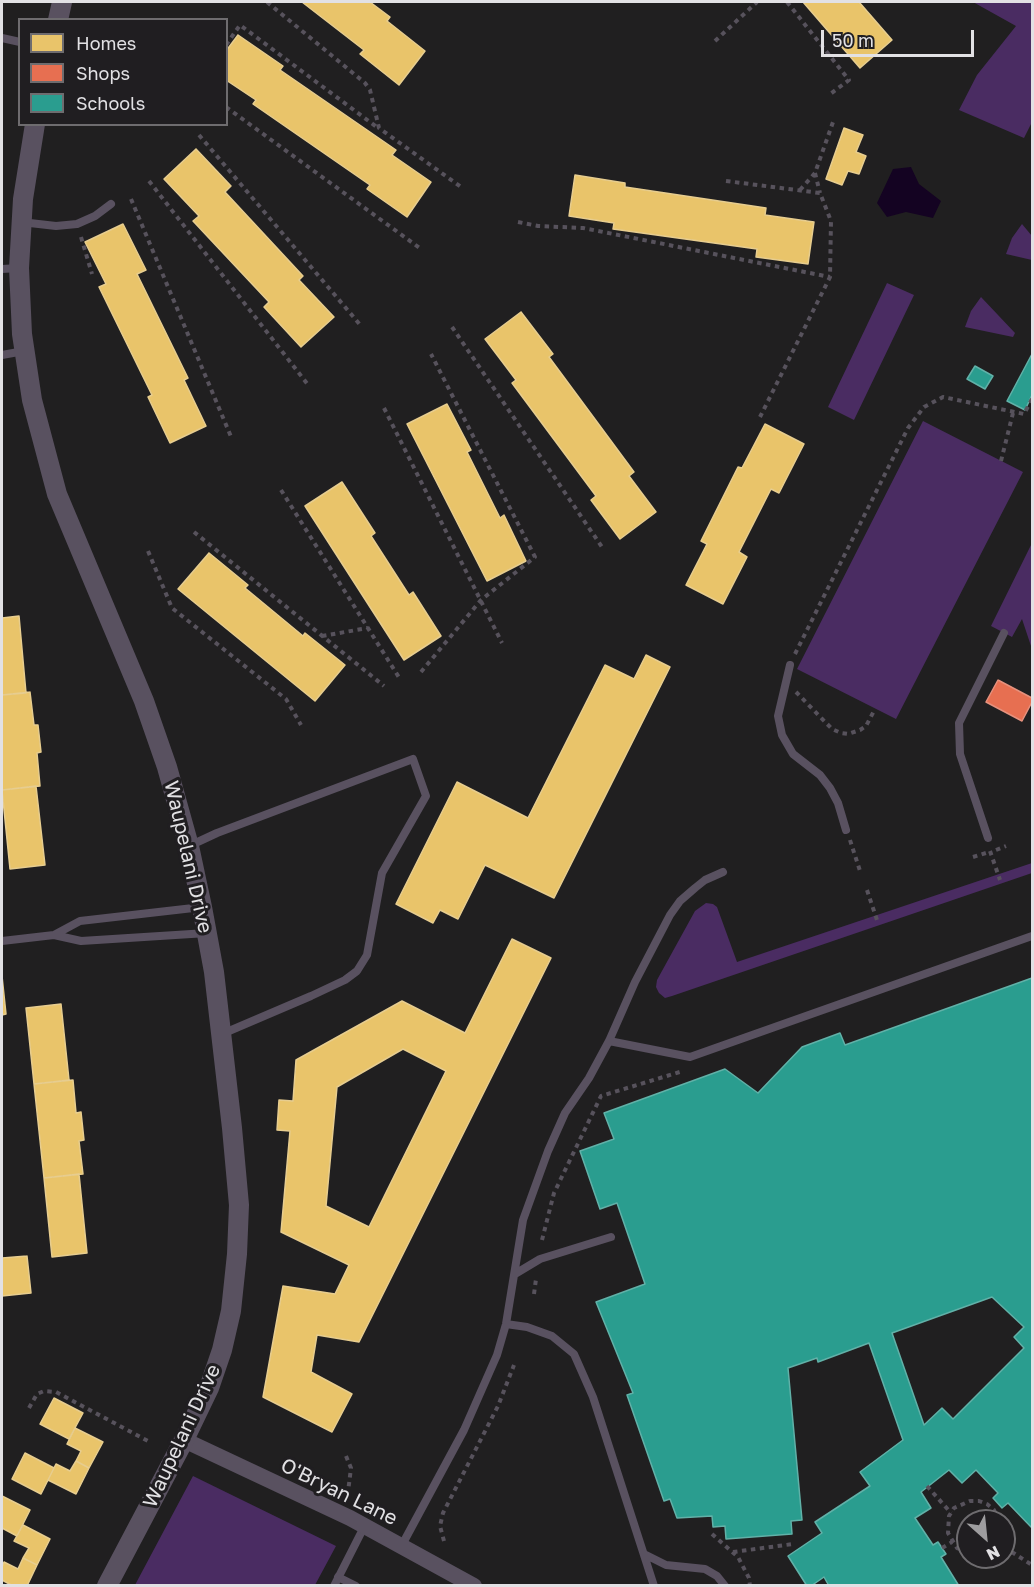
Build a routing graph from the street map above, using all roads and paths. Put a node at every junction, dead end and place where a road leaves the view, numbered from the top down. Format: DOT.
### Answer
graph roads {
  1 [pos="62,2"];
  2 [pos="267,2"];
  3 [pos="758,2"];
  4 [pos="788,2"];
  5 [pos="58,18"];
  6 [pos="2,38"];
  7 [pos="715,41"];
  8 [pos="18,42"];
  9 [pos="228,42"];
  10 [pos="829,95"];
  11 [pos="228,108"];
  12 [pos="833,122"];
  13 [pos="35,126"];
  14 [pos="379,128"];
  15 [pos="199,135"];
  16 [pos="815,173"];
  17 [pos="149,181"];
  18 [pos="726,181"];
  19 [pos="461,188"];
  20 [pos="800,190"];
  21 [pos="820,193"];
  22 [pos="131,199"];
  23 [pos="111,204"];
  24 [pos="21,222"];
  25 [pos="518,222"];
  26 [pos="77,224"];
  27 [pos="421,249"];
  28 [pos="10,268"];
  29 [pos="92,274"];
  30 [pos="830,277"];
  31 [pos="362,327"];
  32 [pos="452,327"];
  33 [pos="24,351"];
  34 [pos="431,354"];
  35 [pos="2,355"];
  36 [pos="309,386"];
  37 [pos="1032,399"];
  38 [pos="384,408"];
  39 [pos="1015,413"];
  40 [pos="760,417"];
  41 [pos="232,439"];
  42 [pos="1001,461"];
  43 [pos="281,489"];
  44 [pos="194,532"];
  45 [pos="604,550"];
  46 [pos="148,551"];
  47 [pos="481,600"];
  48 [pos="368,628"];
  49 [pos="1004,633"];
  50 [pos="322,636"];
  51 [pos="502,643"];
  52 [pos="790,665"];
  53 [pos="421,672"];
  54 [pos="400,679"];
  55 [pos="785,682"];
  56 [pos="384,686"];
  57 [pos="875,709"];
  58 [pos="301,725"];
  59 [pos="846,830"];
  60 [pos="988,838"];
  61 [pos="850,839"];
  62 [pos="189,846"];
  63 [pos="990,851"];
  64 [pos="860,871"];
  65 [pos="723,872"];
  66 [pos="1000,880"];
  67 [pos="867,890"];
  68 [pos="202,907"];
  69 [pos="877,921"];
  70 [pos="207,933"];
  71 [pos="54,935"];
  72 [pos="1032,936"];
  73 [pos="2,941"];
  74 [pos="222,1034"];
  75 [pos="609,1041"];
  76 [pos="690,1069"];
  77 [pos="611,1237"];
  78 [pos="542,1240"];
  79 [pos="514,1274"];
  80 [pos="536,1279"];
  81 [pos="534,1294"];
  82 [pos="506,1324"];
  83 [pos="514,1365"];
  84 [pos="29,1408"];
  85 [pos="184,1440"];
  86 [pos="148,1441"];
  87 [pos="345,1456"];
  88 [pos="927,1486"];
  89 [pos="348,1492"];
  90 [pos="999,1504"];
  91 [pos="993,1509"];
  92 [pos="995,1509"];
  93 [pos="951,1513"];
  94 [pos="364,1527"];
  95 [pos="712,1534"];
  96 [pos="444,1540"];
  97 [pos="952,1542"];
  98 [pos="793,1544"];
  99 [pos="402,1545"];
  100 [pos="956,1547"];
  101 [pos="942,1548"];
  102 [pos="733,1552"];
  103 [pos="644,1554"];
  104 [pos="1016,1555"];
  105 [pos="1032,1565"];
  106 [pos="338,1577"];
  107 [pos="107,1586"];
  108 [pos="334,1586"];
  109 [pos="356,1586"];
  110 [pos="474,1586"];
  111 [pos="654,1586"];
  112 [pos="725,1586"];
  113 [pos="750,1586"];
  1 -- 5 [label="street"];
  2 -- 14 [label="path"];
  3 -- 7 [label="path"];
  4 -- 10 [label="path"];
  6 -- 8 [label="lane"];
  9 -- 14 [label="path"];
  11 -- 27 [label="path"];
  12 -- 16 [label="path"];
  13 -- 24 [label="street, Waupelani Drive"];
  14 -- 19 [label="path"];
  15 -- 31 [label="path"];
  16 -- 20 [label="path"];
  16 -- 21 [label="path"];
  17 -- 36 [label="path"];
  18 -- 20 [label="path"];
  20 -- 21 [label="path"];
  21 -- 30 [label="path"];
  22 -- 41 [label="path"];
  23 -- 26 [label="lane"];
  24 -- 26 [label="lane"];
  24 -- 28 [label="street, Waupelani Drive"];
  25 -- 30 [label="path"];
  26 -- 29 [label="path"];
  28 -- 33 [label="street, Waupelani Drive"];
  30 -- 40 [label="path"];
  32 -- 45 [label="path"];
  33 -- 35 [label="lane"];
  33 -- 62 [label="street, Waupelani Drive"];
  34 -- 47 [label="path"];
  37 -- 39 [label="path"];
  38 -- 47 [label="path"];
  39 -- 42 [label="path"];
  39 -- 52 [label="path"];
  43 -- 48 [label="path"];
  44 -- 50 [label="path"];
  46 -- 58 [label="path"];
  47 -- 51 [label="path"];
  47 -- 53 [label="path"];
  48 -- 50 [label="path"];
  48 -- 54 [label="path"];
  49 -- 60 [label="lane"];
  50 -- 56 [label="path"];
  52 -- 55 [label="lane"];
  55 -- 57 [label="path"];
  55 -- 59 [label="lane"];
  61 -- 64 [label="path"];
  62 -- 68 [label="street, Waupelani Drive"];
  62 -- 74 [label="lane"];
  63 -- 66 [label="path"];
  65 -- 75 [label="lane"];
  67 -- 69 [label="path"];
  68 -- 70 [label="street, Waupelani Drive"];
  68 -- 71 [label="lane"];
  70 -- 71 [label="lane"];
  70 -- 74 [label="street, Waupelani Drive"];
  71 -- 73 [label="lane"];
  72 -- 75 [label="lane"];
  74 -- 85 [label="street, Waupelani Drive"];
  75 -- 79 [label="lane"];
  76 -- 78 [label="path"];
  77 -- 79 [label="lane"];
  79 -- 82 [label="lane"];
  80 -- 81 [label="path"];
  82 -- 99 [label="lane"];
  82 -- 103 [label="lane"];
  83 -- 96 [label="path"];
  84 -- 86 [label="path"];
  85 -- 94 [label="street, O'Bryan Lane"];
  85 -- 107 [label="street, Waupelani Drive"];
  87 -- 89 [label="path"];
  88 -- 93 [label="path"];
  90 -- 92 [label="path"];
  91 -- 93 [label="path"];
  93 -- 97 [label="path"];
  94 -- 99 [label="street, O'Bryan Lane"];
  94 -- 106 [label="lane"];
  95 -- 102 [label="path"];
  97 -- 100 [label="path"];
  97 -- 101 [label="path"];
  98 -- 102 [label="path"];
  99 -- 110 [label="street, O'Bryan Lane"];
  102 -- 113 [label="path"];
  103 -- 111 [label="lane"];
  103 -- 112 [label="lane"];
  104 -- 105 [label="path"];
  106 -- 108 [label="lane"];
  106 -- 109 [label="lane"];
}
